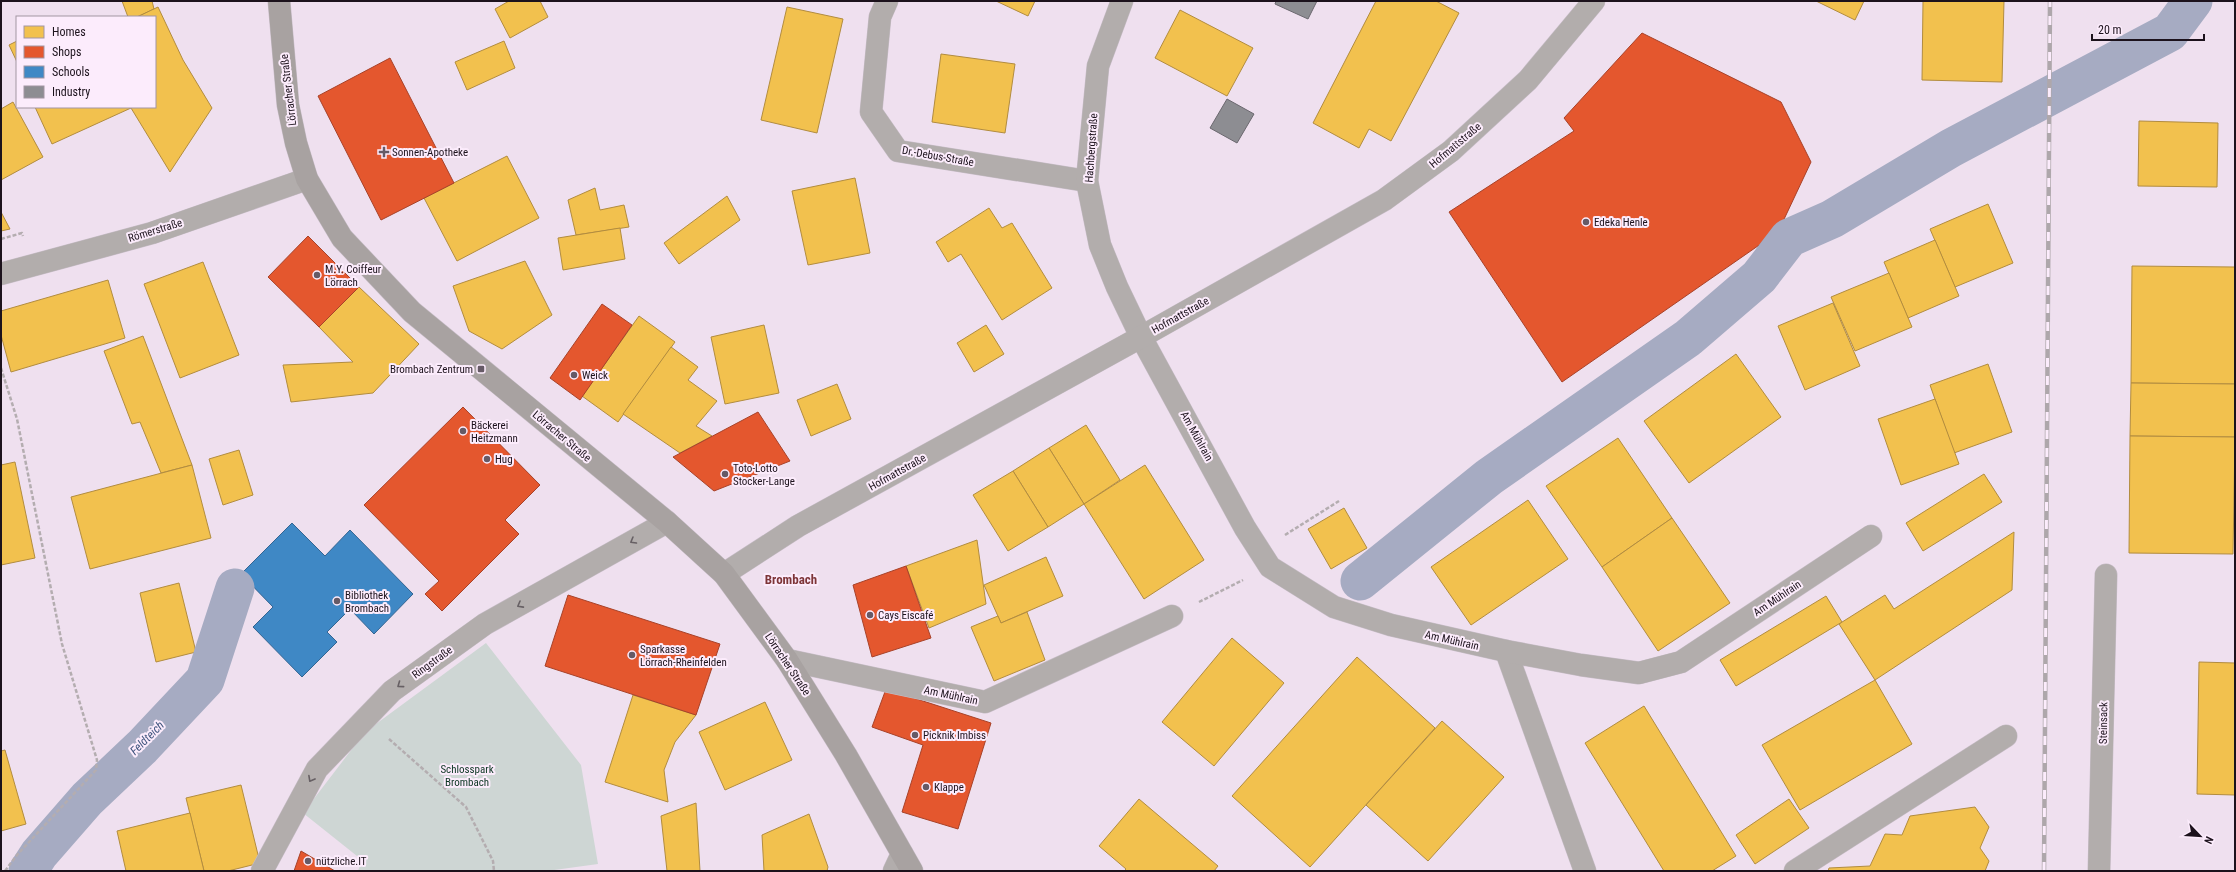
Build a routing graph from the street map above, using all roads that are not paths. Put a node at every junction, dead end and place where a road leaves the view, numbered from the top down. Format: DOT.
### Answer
graph roads {
  1 [pos="279,1"];
  2 [pos="887,1"];
  3 [pos="1122,1"];
  4 [pos="1594,1"];
  5 [pos="307,179"];
  6 [pos="1087,182"];
  7 [pos="1,274"];
  8 [pos="1141,337"];
  9 [pos="667,522"];
  10 [pos="1871,536"];
  11 [pos="724,574"];
  12 [pos="2106,575"];
  13 [pos="1172,616"];
  14 [pos="1506,651"];
  15 [pos="787,660"];
  16 [pos="2006,736"];
  17 [pos="903,865"];
  18 [pos="262,871"];
  19 [pos="1585,871"];
  20 [pos="1795,871"];
  21 [pos="2099,871"];
  1 -- 5 [label="main road, Lörracher Straße"];
  2 -- 6 [label="street, Dr.-Debus-Straße"];
  3 -- 6 [label="street, Hachbergstraße"];
  4 -- 8 [label="street, Hofmattstraße"];
  5 -- 7 [label="street, Römerstraße"];
  5 -- 9 [label="main road, Lörracher Straße"];
  6 -- 8 [label="street, Hachbergstraße"];
  8 -- 11 [label="street, Hofmattstraße"];
  8 -- 14 [label="street, Am Mühlrain"];
  9 -- 11 [label="main road, Lörracher Straße"];
  9 -- 18 [label="street, Ringstraße, one-way"];
  10 -- 14 [label="street, Am Mühlrain"];
  11 -- 15 [label="main road, Lörracher Straße"];
  12 -- 21 [label="street, Steinsack"];
  13 -- 15 [label="street, Am Mühlrain"];
  14 -- 19 [label="street"];
  15 -- 17 [label="main road, Lörracher Straße"];
  16 -- 20 [label="street"];
}
